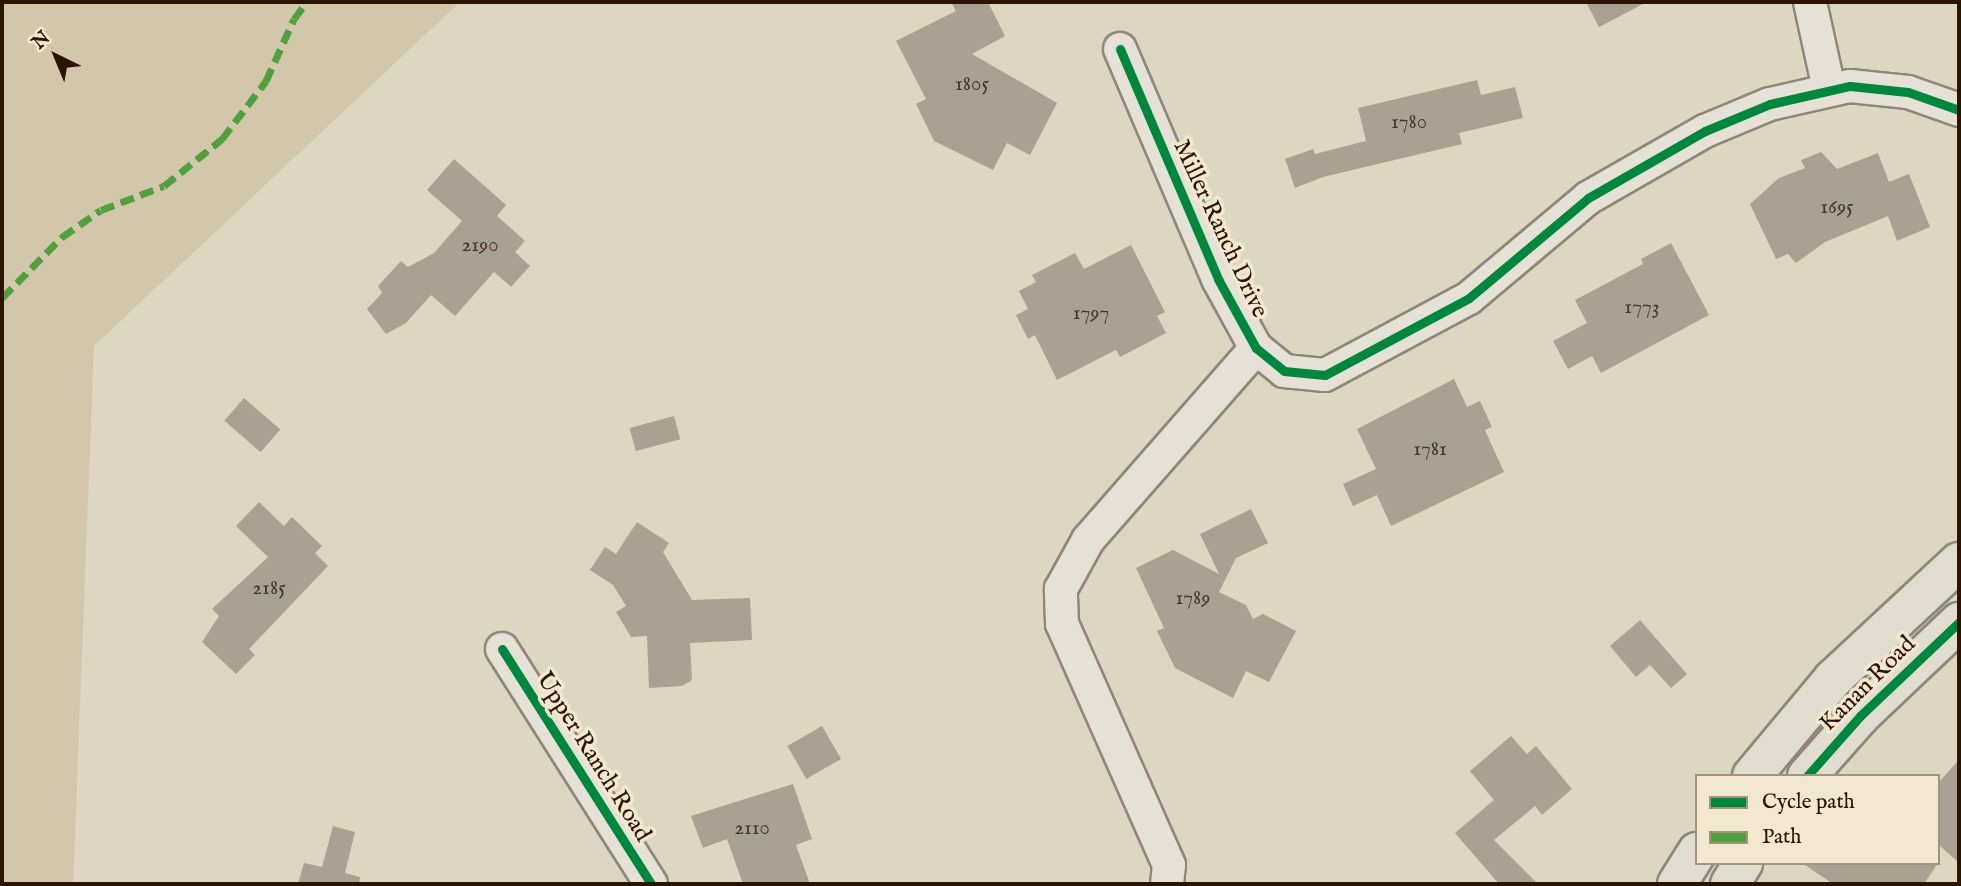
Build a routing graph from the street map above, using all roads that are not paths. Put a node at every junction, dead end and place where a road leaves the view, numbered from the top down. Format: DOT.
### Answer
graph roads {
  1 [pos="1810,2"];
  2 [pos="1120,49"];
  3 [pos="1829,89"];
  4 [pos="1959,110"];
  5 [pos="1256,348"];
  6 [pos="1959,562"];
  7 [pos="1959,622"];
  8 [pos="502,649"];
  9 [pos="1754,774"];
  10 [pos="1809,774"];
  11 [pos="1695,855"];
  12 [pos="1742,865"];
  13 [pos="651,884"];
  14 [pos="1167,884"];
  15 [pos="1677,884"];
  16 [pos="1730,884"];
  1 -- 3 [label="street"];
  2 -- 5 [label="street, Miller Ranch Drive"];
  3 -- 4 [label="street, Miller Ranch Drive"];
  3 -- 5 [label="street, Miller Ranch Drive"];
  5 -- 14 [label="street"];
  6 -- 9 [label="main road, Kanan Road"];
  7 -- 10 [label="main road, Kanan Road"];
  8 -- 13 [label="street, Upper Ranch Road"];
  11 -- 15 [label="main road"];
  12 -- 16 [label="main road"];
}
